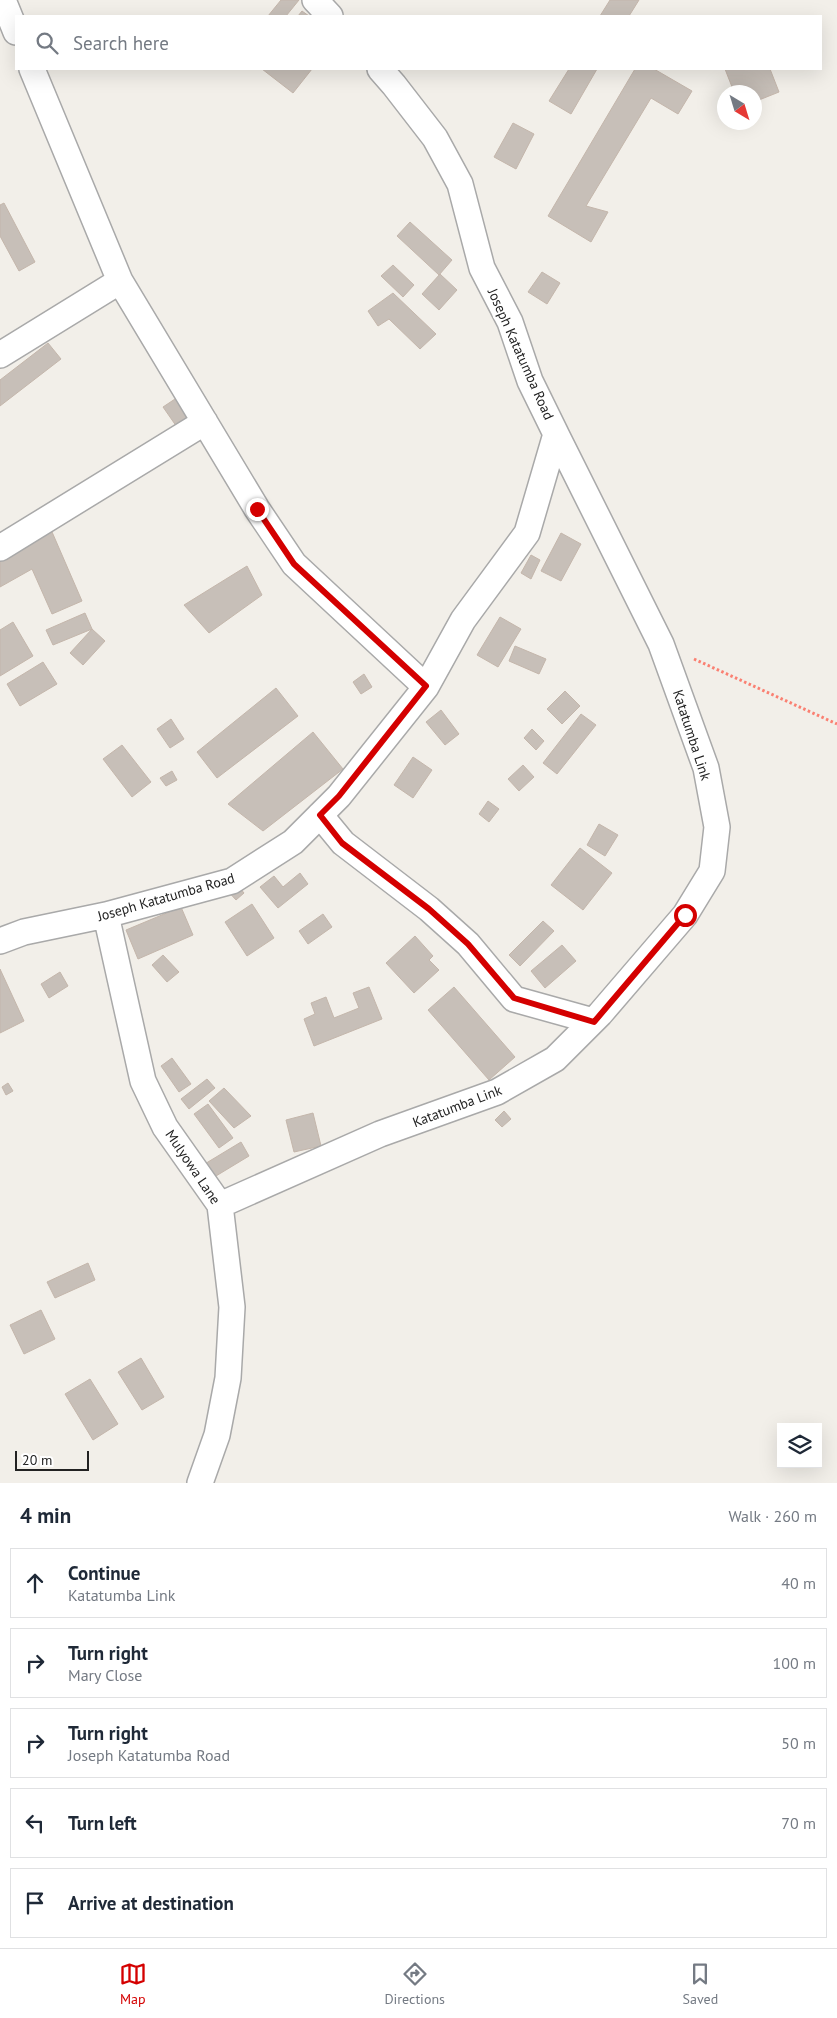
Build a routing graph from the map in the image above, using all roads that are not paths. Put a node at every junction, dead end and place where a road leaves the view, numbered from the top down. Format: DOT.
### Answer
graph roads {
  1 [pos="3,0"];
  2 [pos="315,0"];
  3 [pos="329,15"];
  4 [pos="15,30"];
  5 [pos="32,70"];
  6 [pos="381,70"];
  7 [pos="120,280"];
  8 [pos="0,355"];
  9 [pos="205,422"];
  10 [pos="556,434"];
  11 [pos="0,548"];
  12 [pos="426,686"];
  13 [pos="320,815"];
  14 [pos="106,915"];
  15 [pos="0,941"];
  16 [pos="594,1022"];
  17 [pos="220,1205"];
  18 [pos="200,1483"];
  1 -- 4 [label="street"];
  2 -- 3 [label="street"];
  5 -- 7 [label="street"];
  6 -- 10 [label="street, Joseph Katatumba Road"];
  7 -- 8 [label="street"];
  7 -- 9 [label="street"];
  9 -- 11 [label="street"];
  9 -- 12 [label="street"];
  10 -- 12 [label="street, Joseph Katatumba Road"];
  10 -- 16 [label="street, Katatumba Link"];
  12 -- 13 [label="street, Joseph Katatumba Road"];
  13 -- 14 [label="street, Joseph Katatumba Road"];
  13 -- 16 [label="street"];
  14 -- 15 [label="street, Joseph Katatumba Road"];
  14 -- 17 [label="street, Mulyowa Lane"];
  16 -- 17 [label="street, Katatumba Link"];
  17 -- 18 [label="street, Mulyowa Lane"];
}
